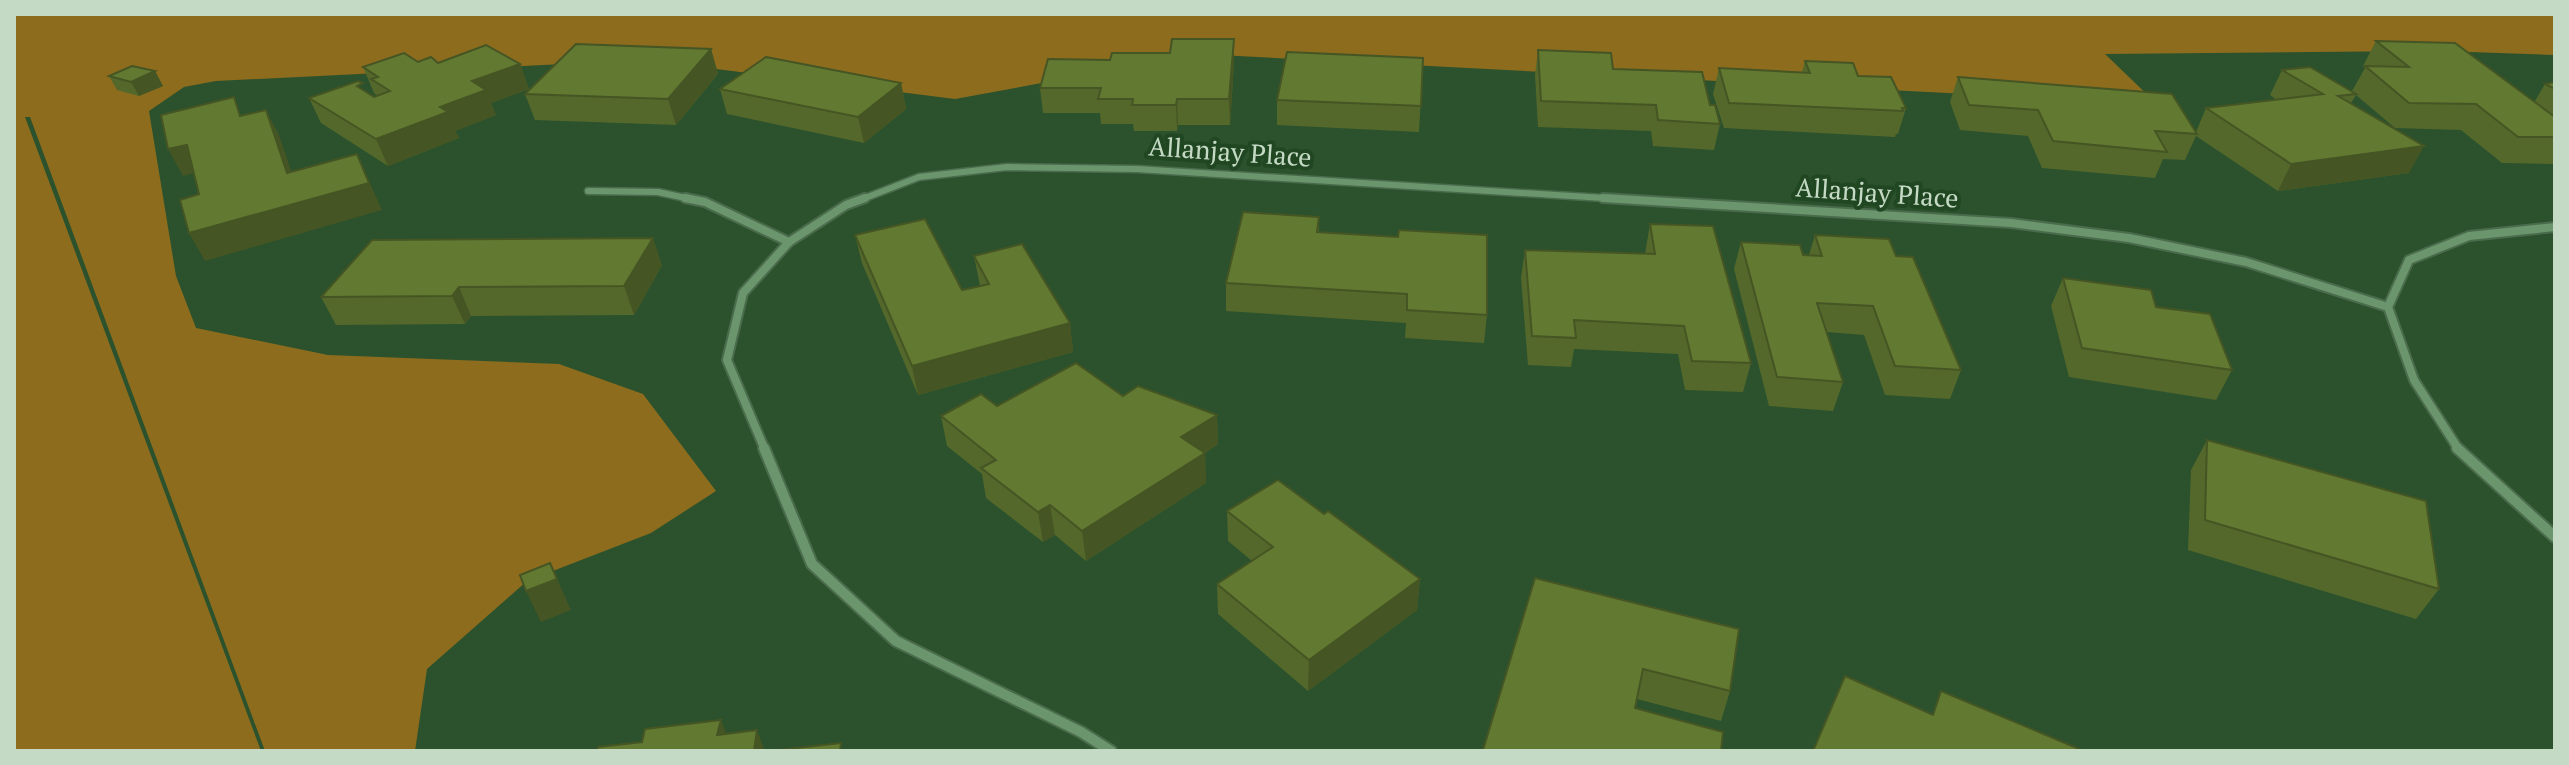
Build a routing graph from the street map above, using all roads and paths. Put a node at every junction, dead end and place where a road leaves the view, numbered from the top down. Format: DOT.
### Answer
graph roads {
  1 [pos="588,191"];
  2 [pos="2555,227"];
  3 [pos="789,242"];
  4 [pos="2388,307"];
  5 [pos="2555,537"];
  6 [pos="1111,751"];
  1 -- 3 [label="street"];
  2 -- 4 [label="street"];
  3 -- 4 [label="street, Allanjay Place"];
  3 -- 6 [label="street, Allanjay Place"];
  4 -- 5 [label="street"];
}
